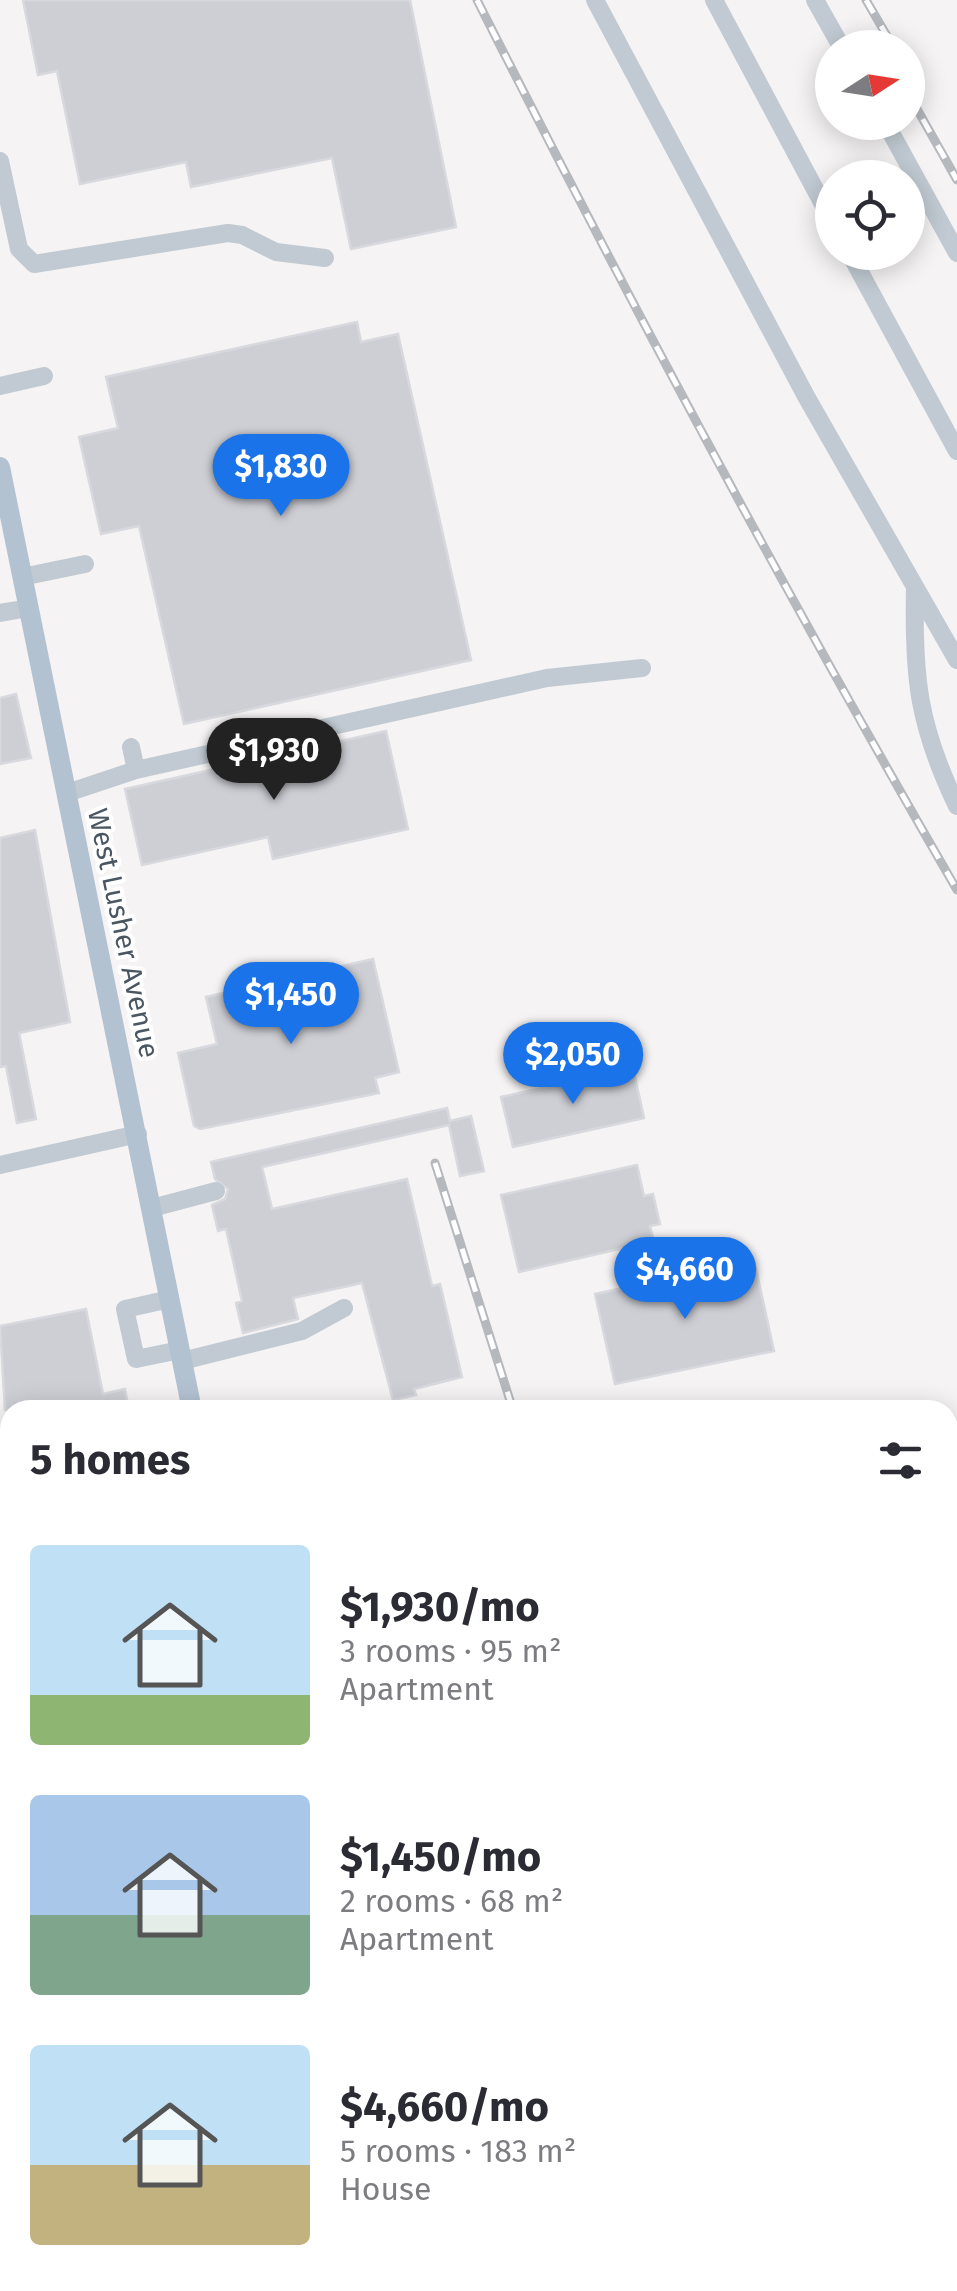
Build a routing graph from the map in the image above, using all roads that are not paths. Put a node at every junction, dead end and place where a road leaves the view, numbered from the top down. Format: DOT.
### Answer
graph roads {
  1 [pos="595,0"];
  2 [pos="714,0"];
  3 [pos="815,0"];
  4 [pos="832,30"];
  5 [pos="895,140"];
  6 [pos="0,161"];
  7 [pos="815,189"];
  8 [pos="957,253"];
  9 [pos="325,258"];
  10 [pos="860,270"];
  11 [pos="44,376"];
  12 [pos="0,386"];
  13 [pos="957,451"];
  14 [pos="0,468"];
  15 [pos="85,564"];
  16 [pos="22,577"];
  17 [pos="915,588"];
  18 [pos="28,608"];
  19 [pos="0,613"];
  20 [pos="957,660"];
  21 [pos="642,668"];
  22 [pos="131,747"];
  23 [pos="136,770"];
  24 [pos="950,772"];
  25 [pos="67,793"];
  26 [pos="957,806"];
  27 [pos="138,1134"];
  28 [pos="0,1164"];
  29 [pos="216,1191"];
  30 [pos="152,1208"];
  31 [pos="170,1299"];
  32 [pos="344,1308"];
  33 [pos="181,1355"];
  34 [pos="190,1400"];
  1 -- 17 [label="street"];
  2 -- 7 [label="street"];
  3 -- 4 [label="street"];
  5 -- 8 [label="street"];
  6 -- 9 [label="street"];
  10 -- 13 [label="street"];
  11 -- 12 [label="street"];
  14 -- 16 [label="main road, West Lusher Avenue"];
  15 -- 16 [label="street"];
  16 -- 18 [label="main road, West Lusher Avenue"];
  17 -- 20 [label="street"];
  17 -- 24 [label="street"];
  18 -- 19 [label="street"];
  18 -- 25 [label="main road, West Lusher Avenue"];
  21 -- 23 [label="street"];
  22 -- 23 [label="street"];
  23 -- 25 [label="street"];
  24 -- 26 [label="street"];
  25 -- 27 [label="main road, West Lusher Avenue"];
  27 -- 28 [label="street"];
  27 -- 30 [label="main road, West Lusher Avenue"];
  29 -- 30 [label="street"];
  30 -- 31 [label="main road, West Lusher Avenue"];
  31 -- 33 [label="main road, West Lusher Avenue"];
  31 -- 33 [label="street"];
  32 -- 33 [label="street"];
  33 -- 34 [label="main road, West Lusher Avenue"];
}
